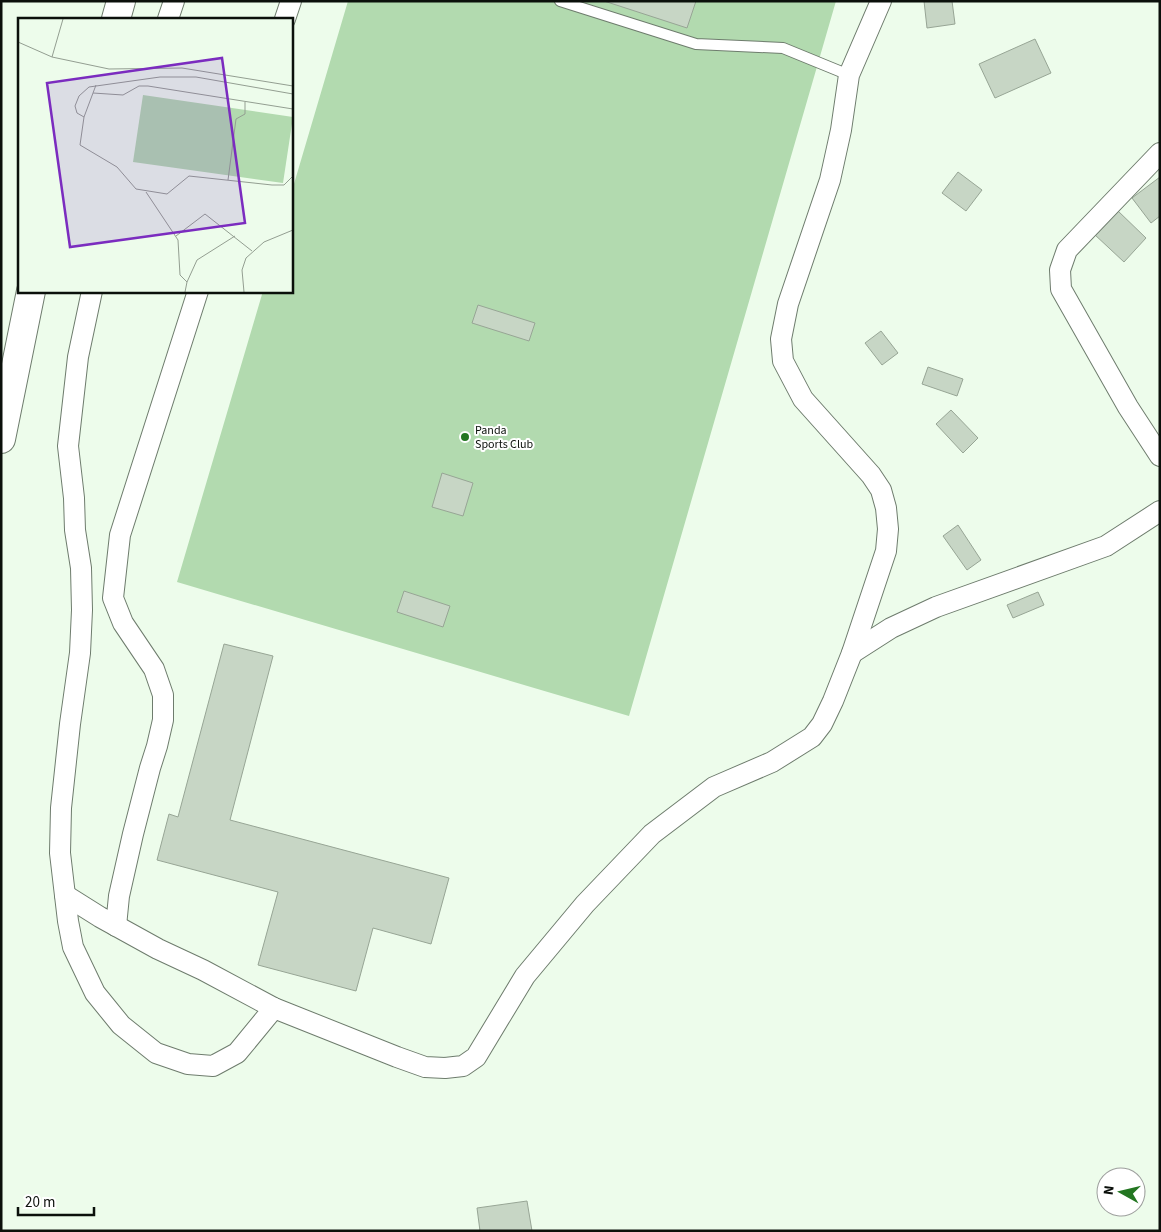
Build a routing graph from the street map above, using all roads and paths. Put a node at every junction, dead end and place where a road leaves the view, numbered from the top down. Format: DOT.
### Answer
graph roads {
  1 [pos="121,1"];
  2 [pos="174,1"];
  3 [pos="291,1"];
  4 [pos="560,1"];
  5 [pos="881,1"];
  6 [pos="116,18"];
  7 [pos="168,18"];
  8 [pos="285,18"];
  9 [pos="849,75"];
  10 [pos="1160,153"];
  11 [pos="31,292"];
  12 [pos="92,292"];
  13 [pos="198,292"];
  14 [pos="1,440"];
  15 [pos="1160,456"];
  16 [pos="1160,511"];
  17 [pos="852,653"];
  18 [pos="65,895"];
  19 [pos="116,926"];
  20 [pos="274,1008"];
  1 -- 6 [label="street"];
  2 -- 7 [label="street"];
  3 -- 8 [label="street"];
  4 -- 9 [label="lane"];
  5 -- 9 [label="street"];
  9 -- 17 [label="street"];
  10 -- 15 [label="street"];
  11 -- 14 [label="street"];
  12 -- 18 [label="street"];
  13 -- 19 [label="street"];
  16 -- 17 [label="street"];
  17 -- 20 [label="street"];
  18 -- 19 [label="street"];
  18 -- 20 [label="street"];
  19 -- 20 [label="street"];
}
